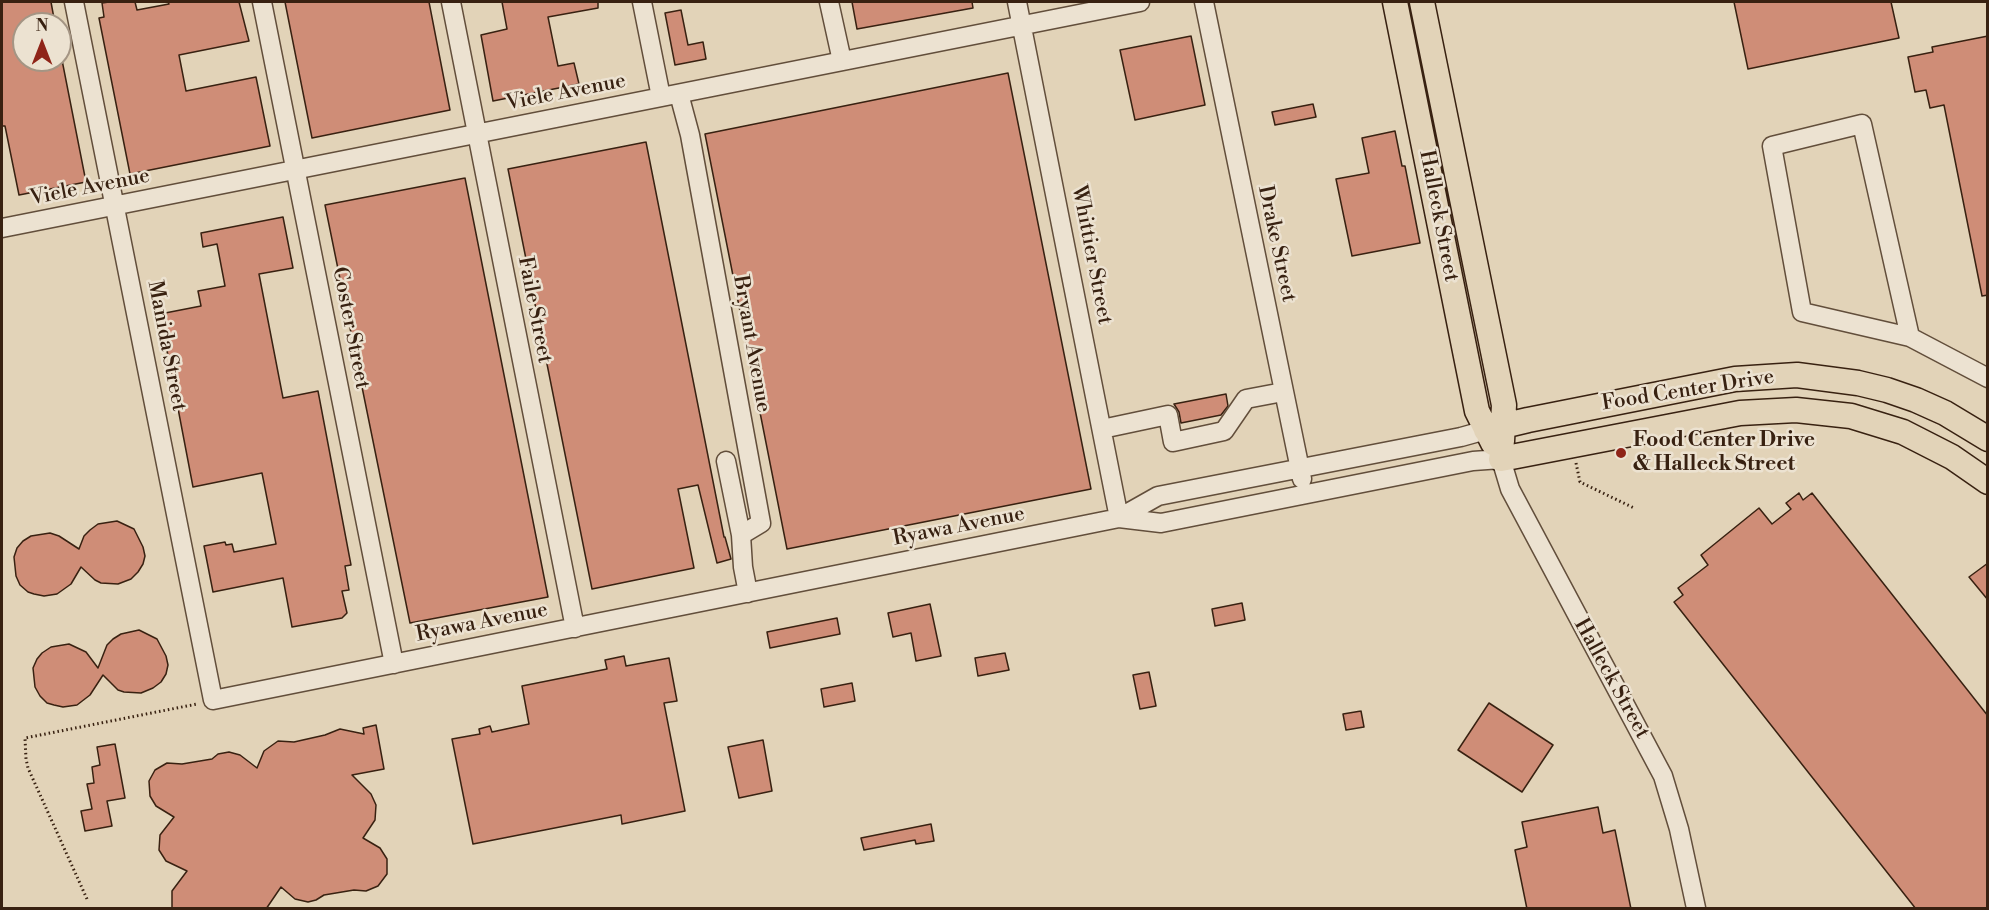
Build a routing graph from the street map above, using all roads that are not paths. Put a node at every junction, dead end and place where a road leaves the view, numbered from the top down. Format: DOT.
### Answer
graph roads {
  1 [pos="74,2"];
  2 [pos="262,2"];
  3 [pos="451,2"];
  4 [pos="642,2"];
  5 [pos="830,2"];
  6 [pos="1017,2"];
  7 [pos="1140,2"];
  8 [pos="1204,2"];
  9 [pos="1395,2"];
  10 [pos="1422,2"];
  11 [pos="1022,25"];
  12 [pos="842,61"];
  13 [pos="670,95"];
  14 [pos="476,134"];
  15 [pos="295,169"];
  16 [pos="115,206"];
  17 [pos="2,228"];
  18 [pos="1910,337"];
  19 [pos="1988,378"];
  20 [pos="1283,392"];
  21 [pos="1494,428"];
  22 [pos="1102,429"];
  23 [pos="1988,439"];
  24 [pos="1501,459"];
  25 [pos="726,462"];
  26 [pos="1299,469"];
  27 [pos="1988,482"];
  28 [pos="1305,495"];
  29 [pos="1119,518"];
  30 [pos="741,535"];
  31 [pos="748,593"];
  32 [pos="575,628"];
  33 [pos="394,664"];
  34 [pos="213,700"];
  35 [pos="1696,909"];
  1 -- 16 [label="street, Manida Street"];
  2 -- 15 [label="street, Coster Street"];
  3 -- 14 [label="street, Faile Street"];
  4 -- 13 [label="street, Bryant Avenue"];
  5 -- 12 [label="street"];
  6 -- 11 [label="street, Whittier Street"];
  7 -- 11 [label="street, Viele Avenue"];
  8 -- 20 [label="street, Drake Street"];
  9 -- 21 [label="main road, Halleck Street"];
  10 -- 21 [label="main road, Halleck Street"];
  11 -- 12 [label="street, Viele Avenue"];
  11 -- 22 [label="street, Whittier Street"];
  12 -- 13 [label="street, Viele Avenue"];
  13 -- 14 [label="street, Viele Avenue"];
  13 -- 30 [label="street, Bryant Avenue"];
  14 -- 15 [label="street, Viele Avenue"];
  14 -- 32 [label="street, Faile Street"];
  15 -- 16 [label="street, Viele Avenue"];
  15 -- 33 [label="street, Coster Street"];
  16 -- 17 [label="street, Viele Avenue"];
  16 -- 34 [label="street, Manida Street"];
  18 -- 18 [label="street"];
  18 -- 19 [label="street"];
  20 -- 22 [label="street"];
  20 -- 26 [label="street, Drake Street"];
  21 -- 23 [label="main road, Food Center Drive"];
  21 -- 24 [label="main road"];
  21 -- 26 [label="street, Ryawa Avenue"];
  22 -- 29 [label="street, Whittier Street"];
  24 -- 27 [label="main road, Food Center Drive"];
  24 -- 28 [label="street, Ryawa Avenue"];
  24 -- 35 [label="street, Halleck Street"];
  25 -- 30 [label="street"];
  26 -- 28 [label="street, Drake Street"];
  26 -- 29 [label="street, Ryawa Avenue"];
  28 -- 29 [label="street, Ryawa Avenue"];
  29 -- 31 [label="street, Ryawa Avenue"];
  30 -- 31 [label="street"];
  31 -- 32 [label="street, Ryawa Avenue"];
  32 -- 33 [label="street, Ryawa Avenue"];
  33 -- 34 [label="street, Ryawa Avenue"];
}
